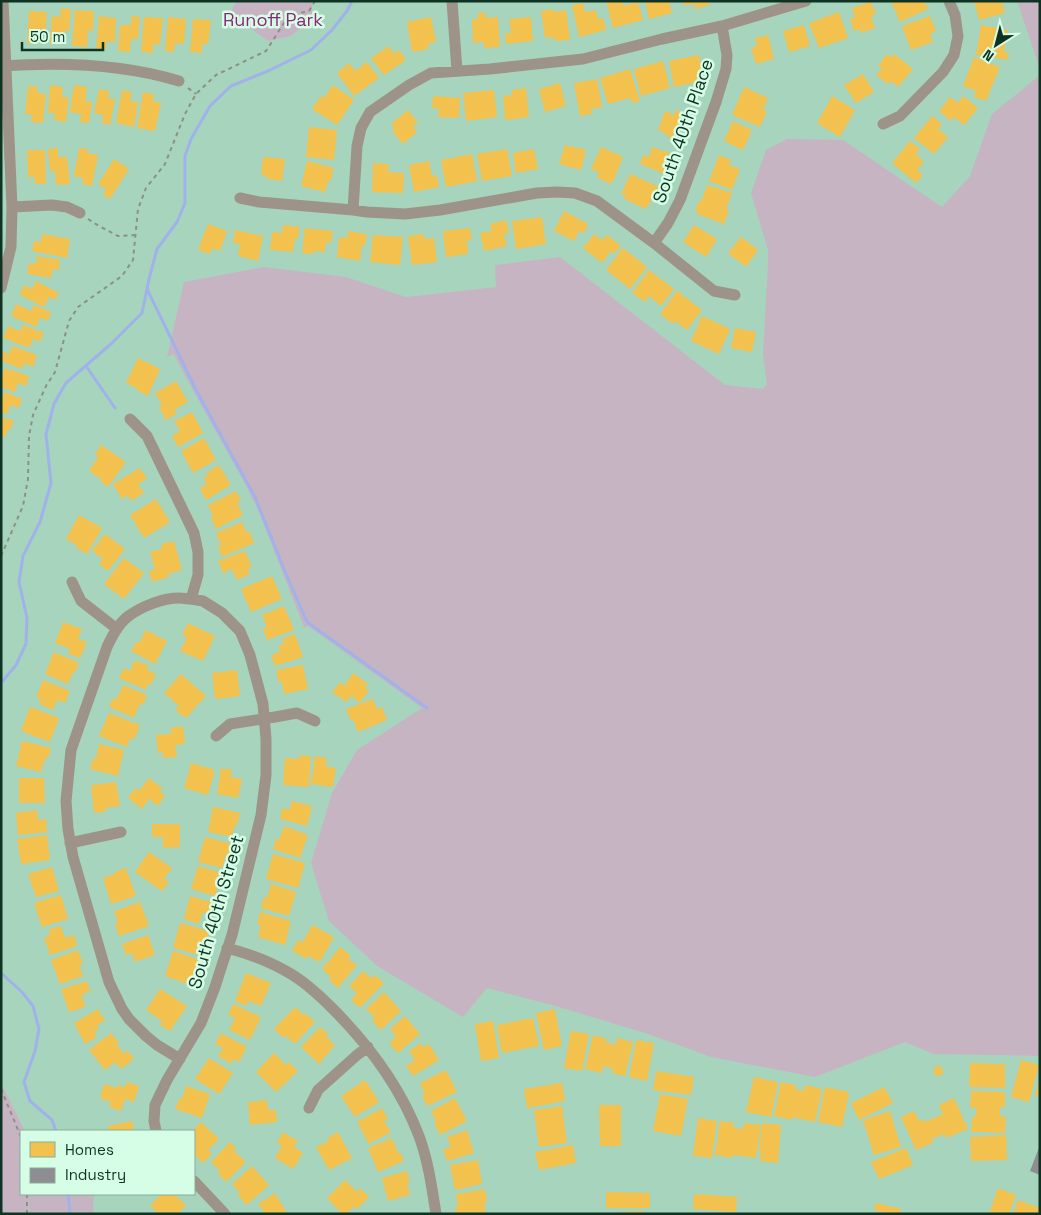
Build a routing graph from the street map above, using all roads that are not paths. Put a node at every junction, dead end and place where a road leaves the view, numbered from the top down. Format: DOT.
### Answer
graph roads {
  1 [pos="3,1"];
  2 [pos="452,1"];
  3 [pos="806,1"];
  4 [pos="950,1"];
  5 [pos="722,26"];
  6 [pos="3,65"];
  7 [pos="457,72"];
  8 [pos="179,81"];
  9 [pos="883,124"];
  10 [pos="240,198"];
  11 [pos="12,207"];
  12 [pos="353,210"];
  13 [pos="80,213"];
  14 [pos="654,243"];
  15 [pos="1,288"];
  16 [pos="735,295"];
  17 [pos="130,419"];
  18 [pos="72,582"];
  19 [pos="191,600"];
  20 [pos="117,629"];
  21 [pos="264,718"];
  22 [pos="315,721"];
  23 [pos="216,736"];
  24 [pos="121,832"];
  25 [pos="70,843"];
  26 [pos="228,948"];
  27 [pos="368,1047"];
  28 [pos="180,1059"];
  29 [pos="309,1108"];
  30 [pos="156,1130"];
  31 [pos="195,1182"];
  32 [pos="225,1214"];
  33 [pos="436,1214"];
  1 -- 6 [label="street"];
  2 -- 7 [label="street"];
  3 -- 5 [label="street"];
  4 -- 9 [label="street"];
  5 -- 7 [label="street"];
  5 -- 14 [label="street, South 40th Place"];
  6 -- 8 [label="street"];
  6 -- 11 [label="street"];
  7 -- 12 [label="street"];
  10 -- 12 [label="street"];
  11 -- 13 [label="street"];
  11 -- 15 [label="street"];
  12 -- 14 [label="street"];
  14 -- 16 [label="street"];
  17 -- 19 [label="street"];
  18 -- 20 [label="street"];
  19 -- 20 [label="street"];
  19 -- 21 [label="street, South 40th Street"];
  20 -- 25 [label="street"];
  21 -- 22 [label="street"];
  21 -- 23 [label="street"];
  21 -- 26 [label="street, South 40th Street"];
  24 -- 25 [label="street"];
  25 -- 28 [label="street"];
  26 -- 27 [label="street"];
  26 -- 28 [label="street, South 40th Street"];
  27 -- 29 [label="street"];
  27 -- 33 [label="street"];
  28 -- 30 [label="street, South 40th Street"];
  31 -- 32 [label="street"];
}
